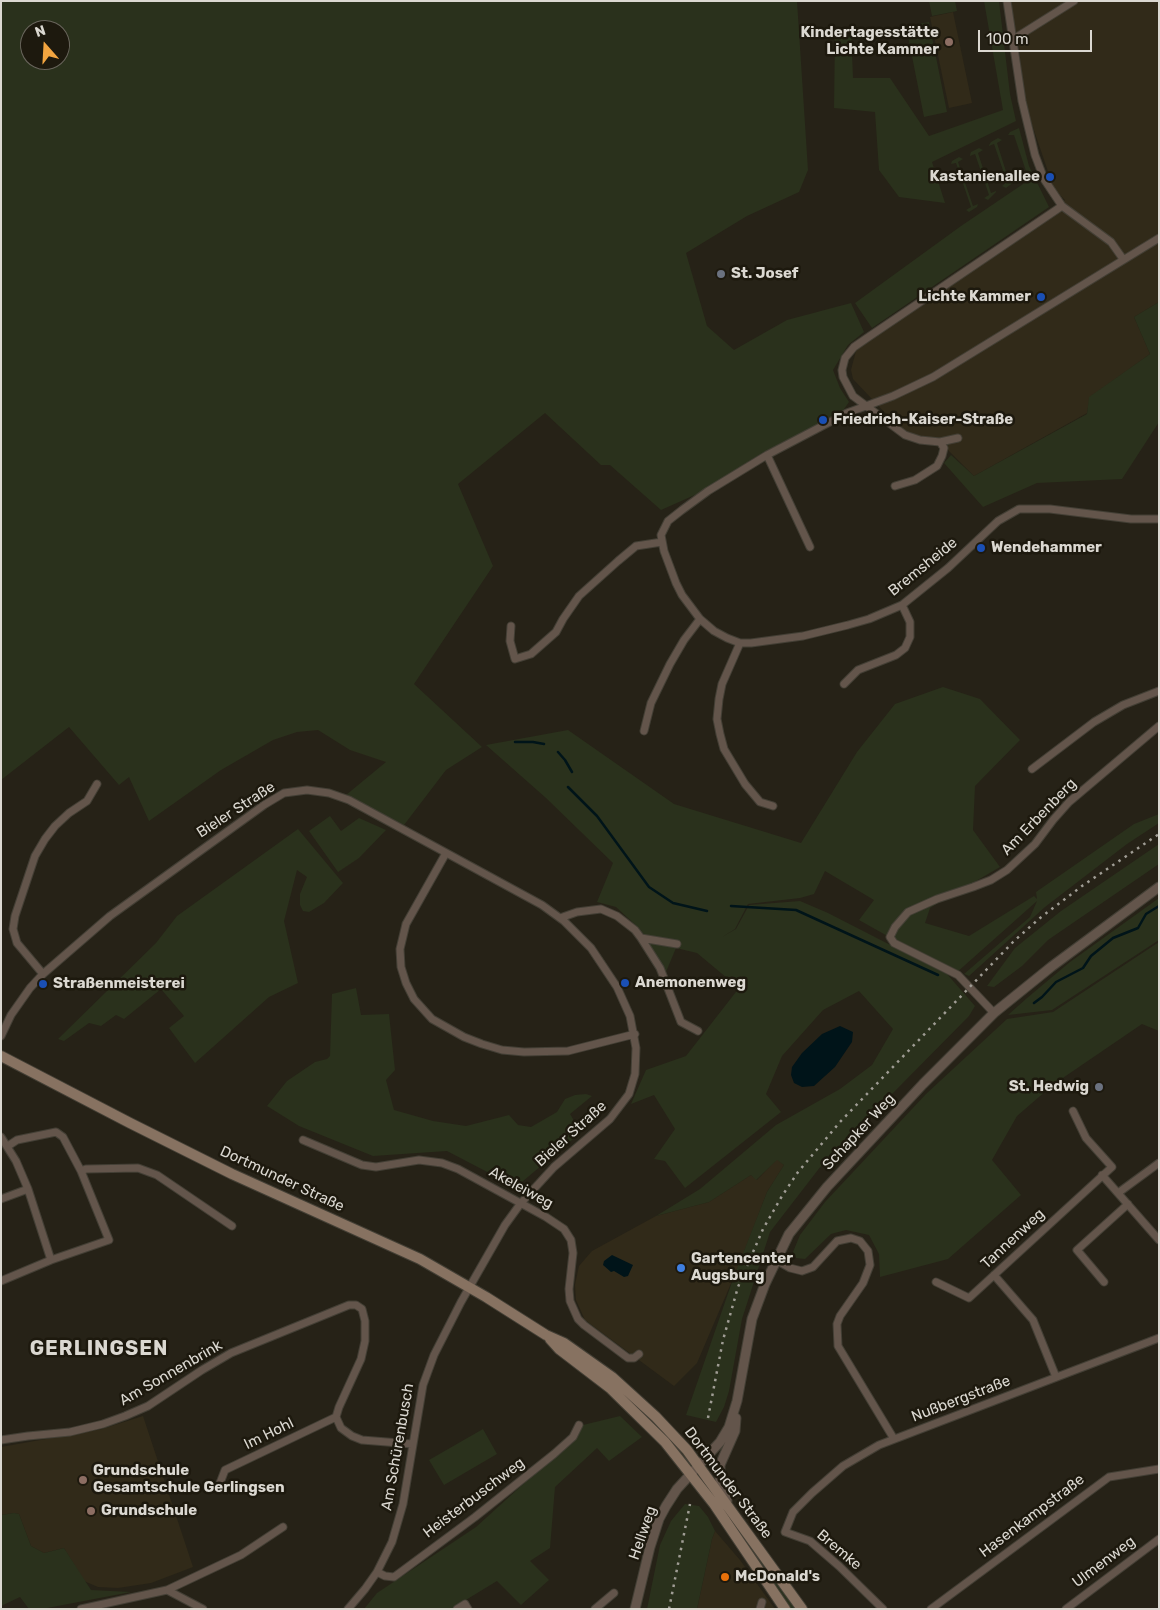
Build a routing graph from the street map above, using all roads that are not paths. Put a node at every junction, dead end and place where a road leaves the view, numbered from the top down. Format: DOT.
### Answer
graph roads {
  1 [pos="1007,1"];
  2 [pos="1074,1"];
  3 [pos="1012,40"];
  4 [pos="1062,206"];
  5 [pos="1159,238"];
  6 [pos="1123,259"];
  7 [pos="865,406"];
  8 [pos="958,438"];
  9 [pos="940,442"];
  10 [pos="767,455"];
  11 [pos="895,486"];
  12 [pos="1159,519"];
  13 [pos="662,542"];
  14 [pos="810,548"];
  15 [pos="902,605"];
  16 [pos="700,619"];
  17 [pos="511,626"];
  18 [pos="740,643"];
  19 [pos="844,684"];
  20 [pos="1159,691"];
  21 [pos="1159,726"];
  22 [pos="644,732"];
  23 [pos="1032,769"];
  24 [pos="98,784"];
  25 [pos="773,806"];
  26 [pos="446,853"];
  27 [pos="1159,887"];
  28 [pos="560,918"];
  29 [pos="641,938"];
  30 [pos="677,944"];
  31 [pos="43,974"];
  32 [pos="994,1013"];
  33 [pos="698,1031"];
  34 [pos="634,1034"];
  35 [pos="1,1036"];
  36 [pos="1,1056"];
  37 [pos="1072,1111"];
  38 [pos="1,1137"];
  39 [pos="303,1140"];
  40 [pos="8,1146"];
  41 [pos="1159,1163"];
  42 [pos="81,1171"];
  43 [pos="1102,1175"];
  44 [pos="28,1189"];
  45 [pos="1118,1192"];
  46 [pos="1,1199"];
  47 [pos="521,1203"];
  48 [pos="1128,1204"];
  49 [pos="232,1226"];
  50 [pos="1159,1240"];
  51 [pos="51,1260"];
  52 [pos="776,1260"];
  53 [pos="994,1275"];
  54 [pos="1,1281"];
  55 [pos="936,1282"];
  56 [pos="1104,1282"];
  57 [pos="470,1287"];
  58 [pos="546,1335"];
  59 [pos="1159,1338"];
  60 [pos="639,1354"];
  61 [pos="1056,1377"];
  62 [pos="737,1401"];
  63 [pos="336,1417"];
  64 [pos="580,1425"];
  65 [pos="894,1439"];
  66 [pos="1,1440"];
  67 [pos="412,1444"];
  68 [pos="699,1465"];
  69 [pos="1159,1469"];
  70 [pos="691,1473"];
  71 [pos="220,1482"];
  72 [pos="729,1506"];
  73 [pos="791,1516"];
  74 [pos="283,1527"];
  75 [pos="1159,1539"];
  76 [pos="377,1572"];
  77 [pos="167,1590"];
  78 [pos="614,1593"];
  79 [pos="81,1609"];
  80 [pos="203,1609"];
  81 [pos="348,1609"];
  82 [pos="457,1609"];
  83 [pos="468,1609"];
  84 [pos="595,1609"];
  85 [pos="635,1609"];
  86 [pos="785,1609"];
  87 [pos="802,1609"];
  88 [pos="883,1609"];
  89 [pos="931,1609"];
  90 [pos="1066,1609"];
  1 -- 3 [label="street"];
  2 -- 3 [label="street"];
  3 -- 4 [label="street"];
  4 -- 6 [label="street"];
  4 -- 7 [label="street"];
  5 -- 6 [label="street"];
  6 -- 7 [label="street"];
  7 -- 9 [label="street"];
  7 -- 10 [label="street"];
  8 -- 9 [label="street"];
  9 -- 11 [label="street"];
  10 -- 13 [label="street"];
  10 -- 14 [label="street"];
  12 -- 15 [label="street, Bremsheide"];
  13 -- 16 [label="street"];
  13 -- 17 [label="street"];
  15 -- 18 [label="street, Bremsheide"];
  15 -- 19 [label="street"];
  16 -- 18 [label="street"];
  16 -- 22 [label="street"];
  18 -- 25 [label="street"];
  20 -- 23 [label="street"];
  21 -- 32 [label="street, Am Erbenberg"];
  24 -- 31 [label="street"];
  26 -- 28 [label="street, Bieler Straße"];
  26 -- 31 [label="street, Bieler Straße"];
  26 -- 34 [label="street"];
  27 -- 32 [label="street, Schapker Weg"];
  28 -- 29 [label="street"];
  28 -- 34 [label="street, Bieler Straße"];
  29 -- 30 [label="street"];
  29 -- 33 [label="street"];
  31 -- 35 [label="street, Bieler Straße"];
  32 -- 52 [label="street, Schapker Weg"];
  34 -- 47 [label="street, Bieler Straße"];
  36 -- 57 [label="main road, Dortmunder Straße"];
  37 -- 43 [label="street"];
  38 -- 40 [label="street"];
  39 -- 47 [label="street, Akeleiweg"];
  40 -- 42 [label="street"];
  40 -- 44 [label="street"];
  41 -- 45 [label="street"];
  42 -- 49 [label="street"];
  42 -- 51 [label="street"];
  43 -- 45 [label="street"];
  43 -- 53 [label="street, Tannenweg"];
  44 -- 46 [label="street"];
  44 -- 51 [label="street"];
  45 -- 48 [label="street"];
  47 -- 57 [label="street, Bieler Straße"];
  47 -- 60 [label="street, Akeleiweg"];
  48 -- 50 [label="street"];
  48 -- 56 [label="street"];
  51 -- 54 [label="street"];
  52 -- 62 [label="street, Schapker Weg"];
  52 -- 65 [label="street"];
  53 -- 55 [label="street, Tannenweg"];
  53 -- 61 [label="street"];
  57 -- 58 [label="main road, Dortmunder Straße"];
  57 -- 67 [label="street, Am Schürenbusch"];
  58 -- 68 [label="main road, Dortmunder Straße"];
  58 -- 70 [label="main road, Dortmunder Straße"];
  59 -- 61 [label="street, Nußbergstraße"];
  61 -- 65 [label="street, Nußbergstraße"];
  62 -- 68 [label="street, Schapker Weg"];
  62 -- 72 [label="street"];
  63 -- 66 [label="street, Am Sonnenbrink"];
  63 -- 67 [label="street"];
  63 -- 71 [label="street, Im Hohl"];
  64 -- 76 [label="street, Heisterbuschweg"];
  65 -- 73 [label="street, Nußbergstraße"];
  67 -- 76 [label="street, Am Schürenbusch"];
  68 -- 70 [label="street, Schapker Weg"];
  68 -- 72 [label="main road, Dortmunder Straße"];
  69 -- 89 [label="street, Hasenkampstraße"];
  70 -- 85 [label="street, Hellweg"];
  70 -- 86 [label="main road, Dortmunder Straße"];
  72 -- 87 [label="main road, Dortmunder Straße"];
  73 -- 88 [label="street, Bremke"];
  74 -- 77 [label="street"];
  75 -- 90 [label="street, Ulmenweg"];
  76 -- 81 [label="street, Am Schürenbusch"];
  77 -- 79 [label="street"];
  77 -- 80 [label="street"];
  78 -- 84 [label="street"];
  82 -- 83 [label="street"];
}
